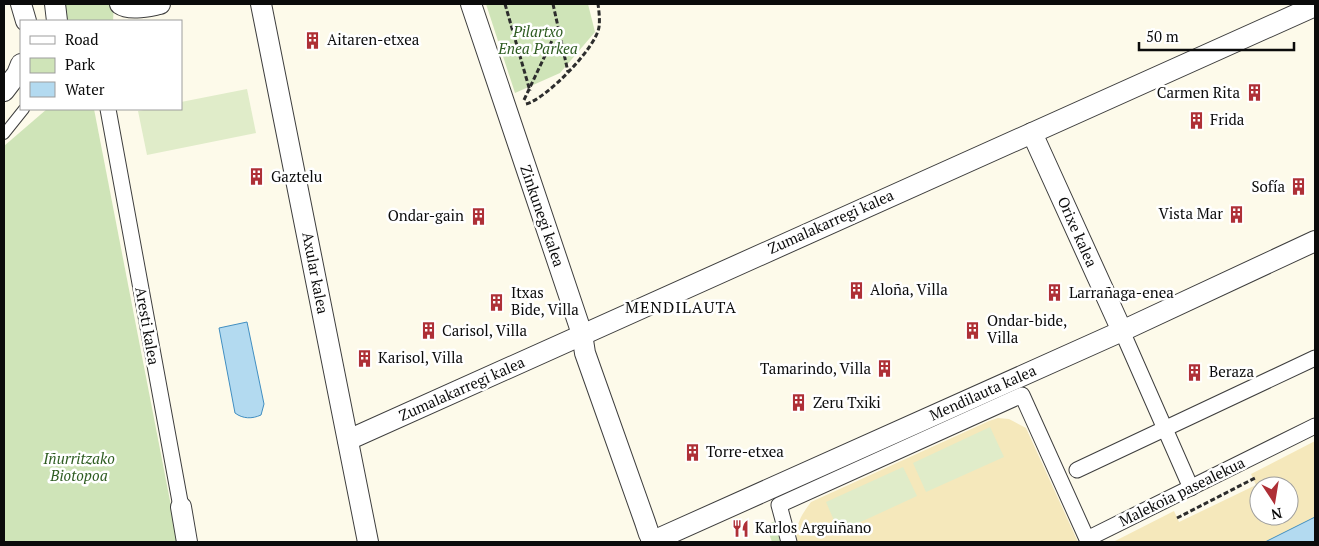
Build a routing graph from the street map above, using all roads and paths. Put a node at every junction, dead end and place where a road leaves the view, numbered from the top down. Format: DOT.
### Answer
graph roads {
  1 [pos="21,4"];
  2 [pos="55,4"];
  3 [pos="160,4"];
  4 [pos="261,4"];
  5 [pos="470,4"];
  6 [pos="505,4"];
  7 [pos="553,4"];
  8 [pos="598,4"];
  9 [pos="1315,6"];
  10 [pos="122,10"];
  11 [pos="26,20"];
  12 [pos="57,20"];
  13 [pos="558,28"];
  14 [pos="20,66"];
  15 [pos="568,72"];
  16 [pos="530,90"];
  17 [pos="4,91"];
  18 [pos="23,110"];
  19 [pos="108,110"];
  20 [pos="1032,133"];
  21 [pos="4,134"];
  22 [pos="1315,241"];
  23 [pos="582,334"];
  24 [pos="1123,335"];
  25 [pos="1315,358"];
  26 [pos="1315,426"];
  27 [pos="1165,430"];
  28 [pos="348,440"];
  29 [pos="1077,470"];
  30 [pos="1249,481"];
  31 [pos="1191,488"];
  32 [pos="181,508"];
  33 [pos="1177,518"];
  34 [pos="653,541"];
  35 [pos="187,542"];
  36 [pos="368,542"];
  37 [pos="789,542"];
  1 -- 11 [label="street"];
  2 -- 12 [label="street"];
  3 -- 10 [label="street"];
  4 -- 28 [label="street, Axular kalea"];
  5 -- 23 [label="street, Zinkunegi kalea"];
  6 -- 16 [label="path"];
  7 -- 13 [label="path"];
  8 -- 15 [label="path"];
  9 -- 20 [label="street, Zumalakarregi kalea"];
  13 -- 15 [label="path"];
  13 -- 16 [label="path"];
  14 -- 17 [label="street"];
  15 -- 16 [label="path"];
  18 -- 21 [label="lane"];
  19 -- 32 [label="street, Aresti kalea"];
  20 -- 23 [label="street, Zumalakarregi kalea"];
  20 -- 24 [label="street, Orixe kalea"];
  22 -- 24 [label="street, Mendilauta kalea"];
  23 -- 28 [label="street, Zumalakarregi kalea"];
  23 -- 34 [label="street, Zinkunegi kalea"];
  24 -- 27 [label="street"];
  24 -- 34 [label="street, Mendilauta kalea"];
  25 -- 27 [label="street"];
  26 -- 31 [label="street, Malekoia pasealekua"];
  27 -- 29 [label="street"];
  27 -- 31 [label="street"];
  28 -- 36 [label="street, Axular kalea"];
  30 -- 33 [label="path"];
  31 -- 37 [label="street, Malekoia pasealekua"];
  32 -- 35 [label="street, Aresti kalea"];
}
